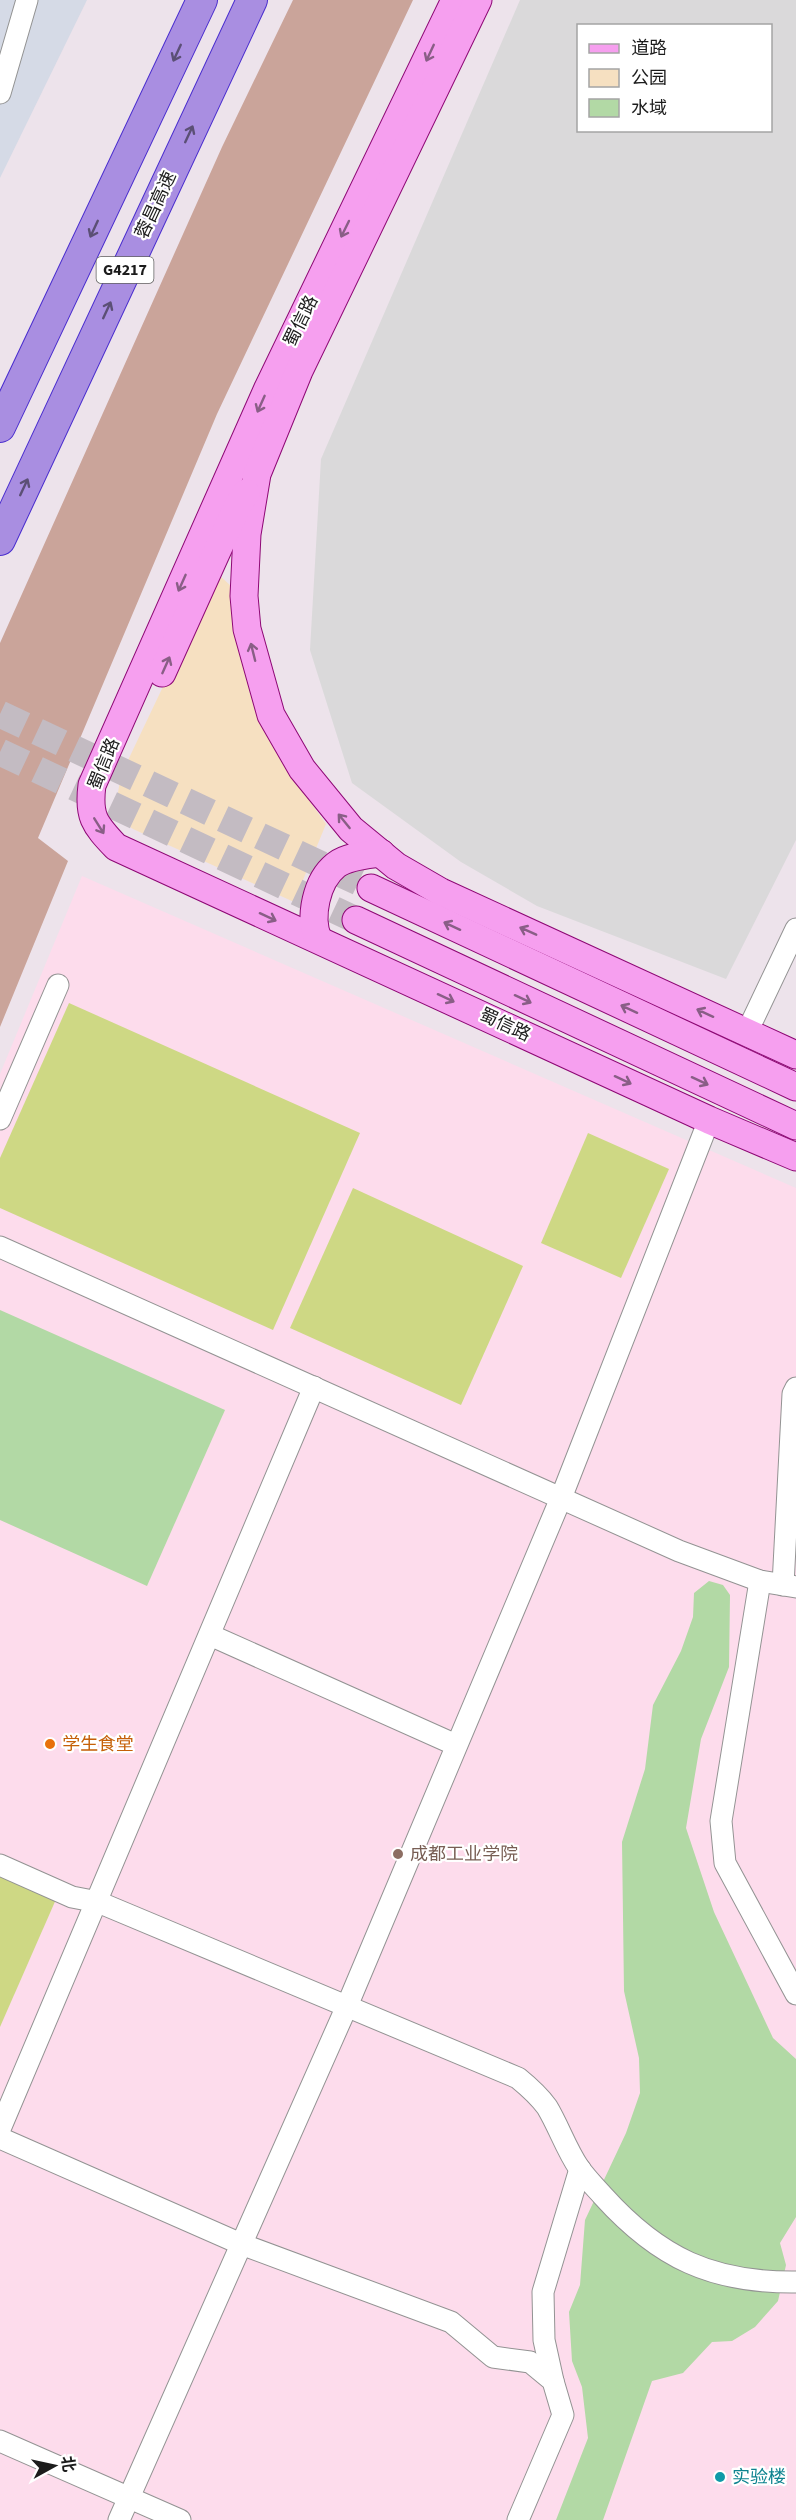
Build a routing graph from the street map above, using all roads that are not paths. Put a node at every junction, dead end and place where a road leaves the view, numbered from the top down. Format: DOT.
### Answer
graph roads {
  1 [pos="18,0"];
  2 [pos="27,0"];
  3 [pos="202,0"];
  4 [pos="252,0"];
  5 [pos="455,0"];
  6 [pos="478,0"];
  7 [pos="0,39"];
  8 [pos="0,93"];
  9 [pos="0,427"];
  10 [pos="257,474"];
  11 [pos="0,540"];
  12 [pos="116,733"];
  13 [pos="381,853"];
  14 [pos="371,888"];
  15 [pos="356,920"];
  16 [pos="796,929"];
  17 [pos="318,939"];
  18 [pos="58,985"];
  19 [pos="747,1032"];
  20 [pos="796,1055"];
  21 [pos="796,1088"];
  22 [pos="0,1119"];
  23 [pos="709,1120"];
  24 [pos="796,1126"];
  25 [pos="796,1158"];
  26 [pos="0,1247"];
  27 [pos="314,1387"];
  28 [pos="796,1388"];
  29 [pos="561,1498"];
  30 [pos="760,1581"];
  31 [pos="789,1586"];
  32 [pos="210,1635"];
  33 [pos="456,1745"];
  34 [pos="0,1865"];
  35 [pos="98,1902"];
  36 [pos="796,1994"];
  37 [pos="347,2006"];
  38 [pos="0,2129"];
  39 [pos="0,2138"];
  40 [pos="580,2169"];
  41 [pos="241,2244"];
  42 [pos="796,2282"];
  43 [pos="553,2381"];
  44 [pos="0,2441"];
  45 [pos="129,2498"];
  46 [pos="119,2520"];
  47 [pos="180,2520"];
  48 [pos="518,2520"];
  1 -- 7 [label="street"];
  2 -- 8 [label="street"];
  3 -- 9 [label="highway, G4217, one-way"];
  11 -- 4 [label="highway, 蓉昌高速 / G4217, one-way"];
  5 -- 12 [label="main road, 蜀信路, one-way"];
  6 -- 10 [label="main road, 蜀信路"];
  12 -- 10 [label="main road, one-way"];
  13 -- 10 [label="main road, 蜀信路, one-way"];
  12 -- 17 [label="main road, 蜀信路, one-way"];
  13 -- 17 [label="main road"];
  19 -- 13 [label="main road, 蜀信路, one-way"];
  21 -- 14 [label="main road, one-way"];
  15 -- 24 [label="main road, one-way"];
  16 -- 19 [label="street"];
  17 -- 23 [label="main road, 蜀信路, one-way"];
  18 -- 22 [label="street"];
  19 -- 20 [label="main road, 蜀信路"];
  23 -- 25 [label="main road, 蜀信路"];
  23 -- 29 [label="street"];
  26 -- 27 [label="street"];
  27 -- 29 [label="street"];
  27 -- 32 [label="street"];
  28 -- 31 [label="street"];
  29 -- 30 [label="street"];
  29 -- 33 [label="street"];
  30 -- 31 [label="street"];
  30 -- 36 [label="street"];
  32 -- 33 [label="street"];
  32 -- 35 [label="street"];
  33 -- 37 [label="street"];
  34 -- 35 [label="street"];
  35 -- 37 [label="street"];
  35 -- 38 [label="street"];
  37 -- 40 [label="street"];
  37 -- 41 [label="street"];
  39 -- 41 [label="street"];
  40 -- 42 [label="street"];
  40 -- 43 [label="street"];
  41 -- 43 [label="street"];
  41 -- 45 [label="street"];
  43 -- 48 [label="street"];
  44 -- 45 [label="street"];
  45 -- 46 [label="street"];
  45 -- 47 [label="street"];
}
